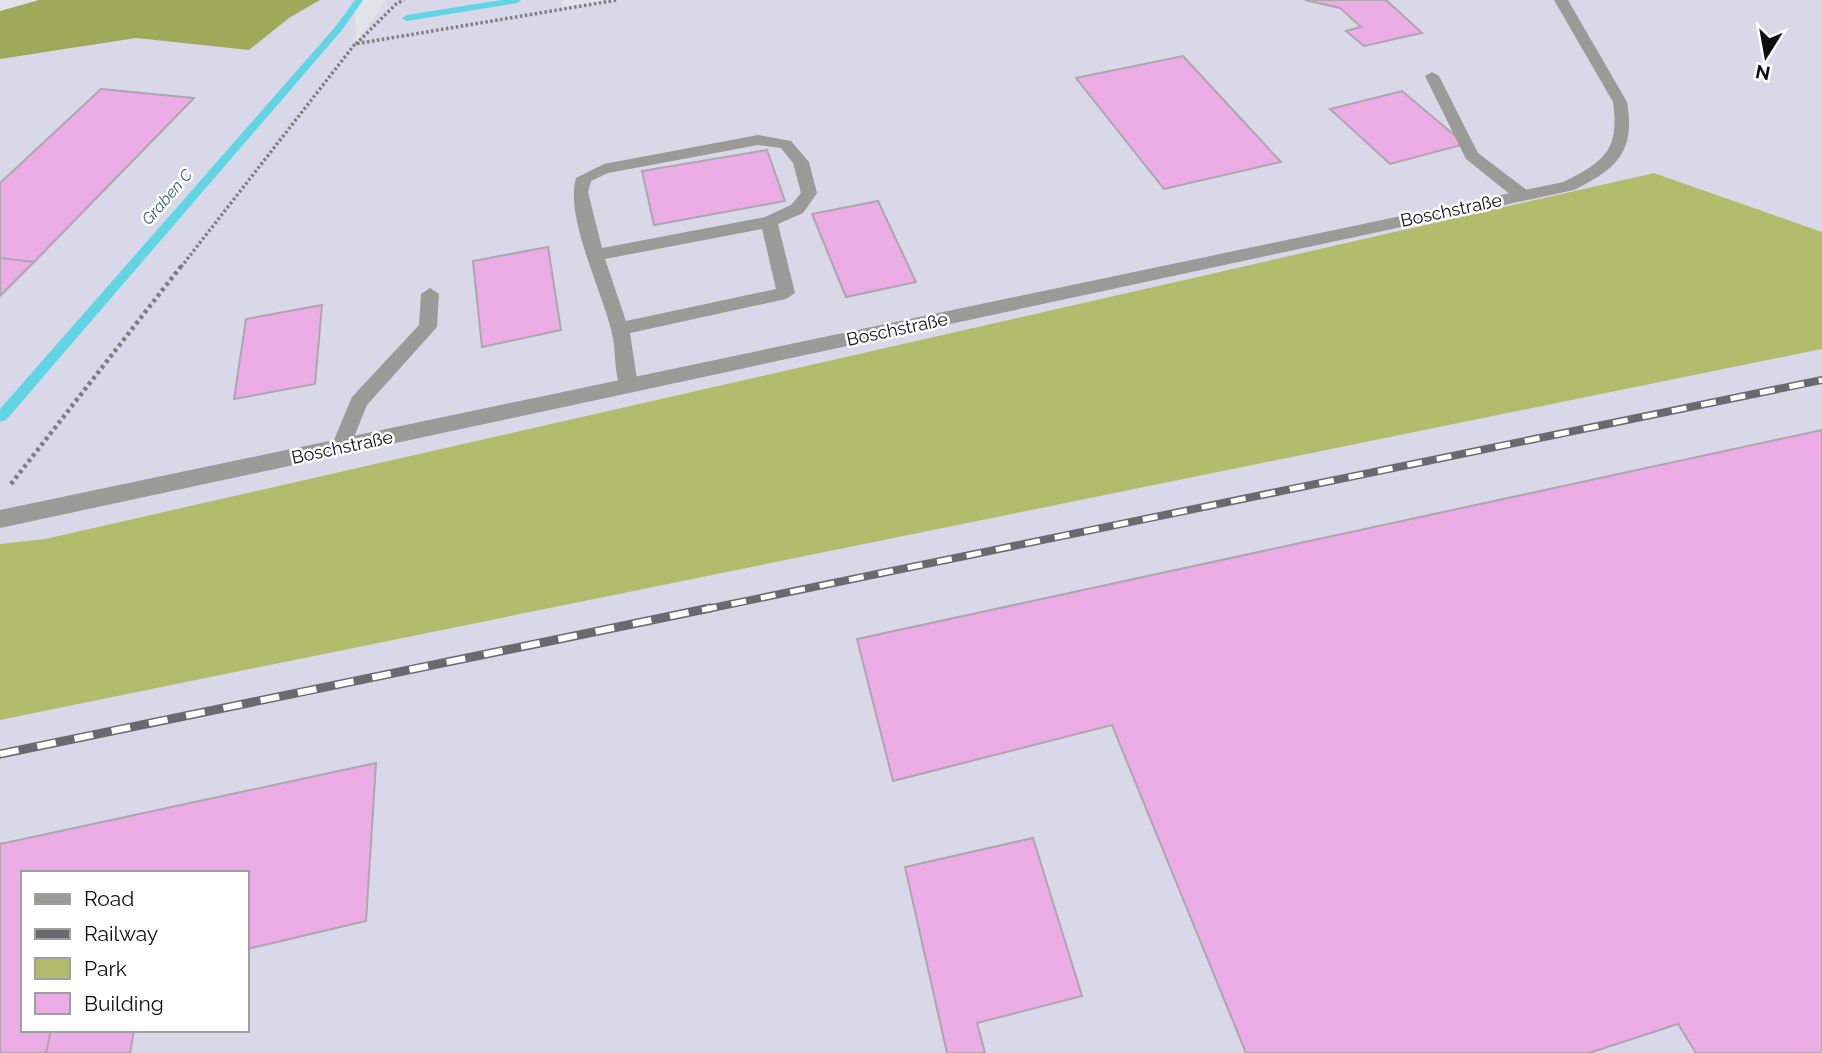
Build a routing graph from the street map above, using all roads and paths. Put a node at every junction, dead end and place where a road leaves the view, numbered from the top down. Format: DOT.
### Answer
graph roads {
  1 [pos="404,0"];
  2 [pos="563,0"];
  3 [pos="617,0"];
  4 [pos="1560,0"];
  5 [pos="560,8"];
  6 [pos="355,44"];
  7 [pos="1432,76"];
  8 [pos="1522,195"];
  9 [pos="769,222"];
  10 [pos="595,255"];
  11 [pos="430,294"];
  12 [pos="619,329"];
  13 [pos="629,386"];
  14 [pos="341,447"];
  15 [pos="8,488"];
  16 [pos="0,519"];
  1 -- 6 [label="path"];
  2 -- 5 [label="path"];
  3 -- 5 [label="path"];
  4 -- 8 [label="street, Boschstraße"];
  5 -- 6 [label="path"];
  6 -- 15 [label="path"];
  7 -- 8 [label="street"];
  8 -- 13 [label="street, Boschstraße"];
  9 -- 10 [label="street"];
  9 -- 10 [label="street"];
  9 -- 12 [label="street"];
  10 -- 12 [label="street"];
  11 -- 14 [label="street"];
  12 -- 13 [label="street"];
  13 -- 14 [label="street, Boschstraße"];
  14 -- 16 [label="street, Boschstraße"];
}
